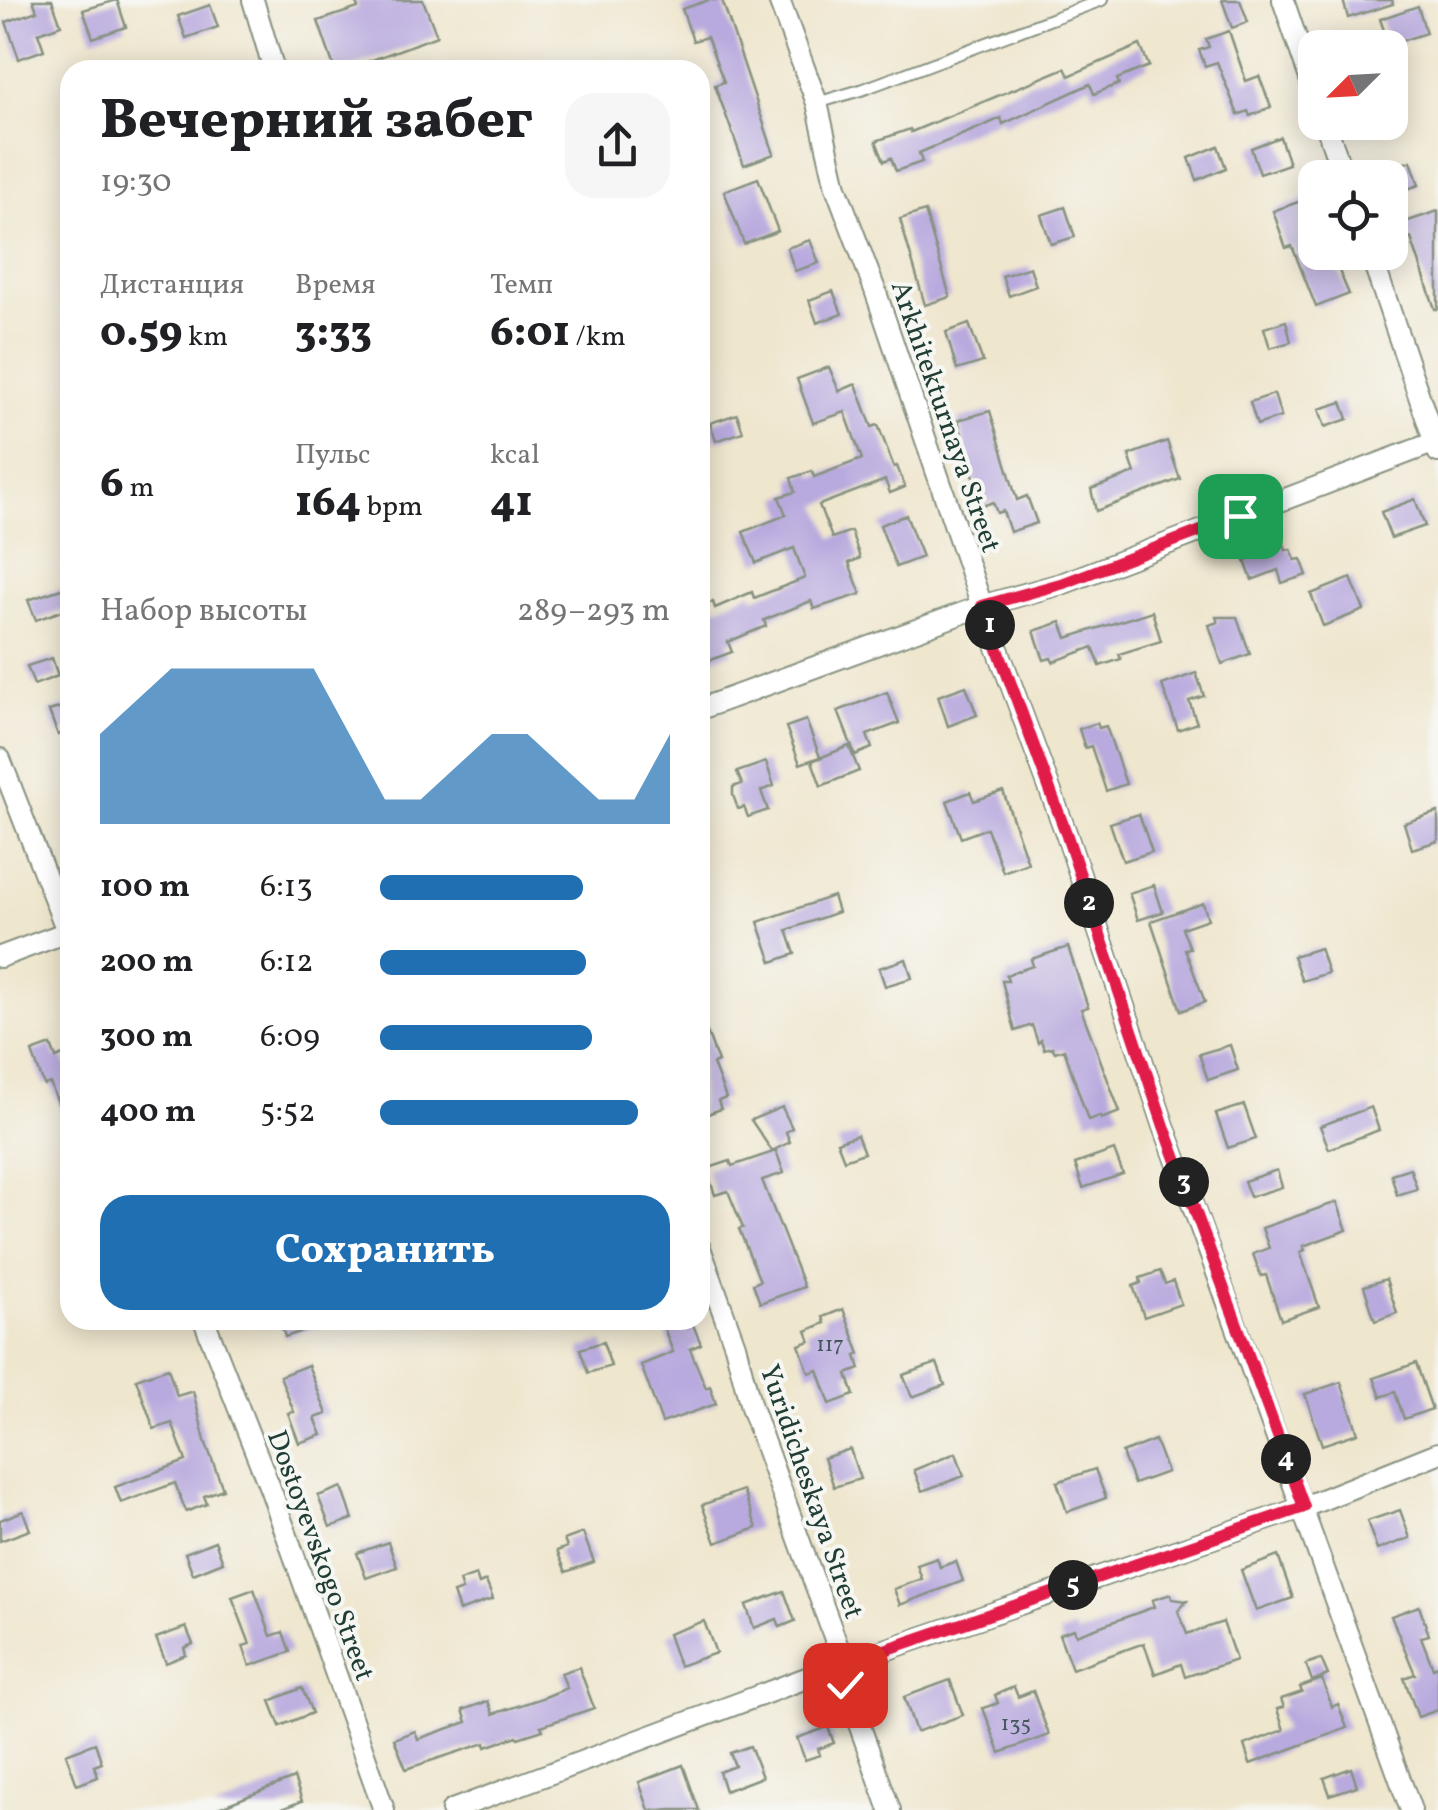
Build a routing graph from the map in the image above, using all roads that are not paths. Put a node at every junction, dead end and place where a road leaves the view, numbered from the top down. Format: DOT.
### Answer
graph roads {
  1 [pos="253,0"];
  2 [pos="779,0"];
  3 [pos="1102,0"];
  4 [pos="1283,0"];
  5 [pos="1298,44"];
  6 [pos="271,60"];
  7 [pos="817,103"];
  8 [pos="1376,270"];
  9 [pos="1437,445"];
  10 [pos="982,606"];
  11 [pos="710,705"];
  12 [pos="0,759"];
  13 [pos="60,911"];
  14 [pos="60,937"];
  15 [pos="0,957"];
  16 [pos="710,1276"];
  17 [pos="208,1330"];
  18 [pos="1438,1453"];
  19 [pos="1304,1507"];
  20 [pos="844,1664"];
  21 [pos="384,1810"];
  22 [pos="452,1810"];
  23 [pos="890,1810"];
  24 [pos="1411,1810"];
  1 -- 6 [label="street"];
  2 -- 7 [label="street, Arkhitekturnaya Street"];
  3 -- 7 [label="lane"];
  4 -- 5 [label="street"];
  7 -- 10 [label="street, Arkhitekturnaya Street"];
  8 -- 9 [label="street"];
  9 -- 10 [label="street"];
  10 -- 11 [label="street"];
  10 -- 19 [label="street, Arkhitekturnaya Street"];
  12 -- 13 [label="street"];
  14 -- 15 [label="street"];
  16 -- 20 [label="street, Yuridicheskaya Street"];
  17 -- 21 [label="street, Dostoyevskogo Street"];
  18 -- 19 [label="street"];
  19 -- 20 [label="street"];
  19 -- 24 [label="street, Arkhitekturnaya Street"];
  20 -- 22 [label="street"];
  20 -- 23 [label="street, Yuridicheskaya Street"];
}
